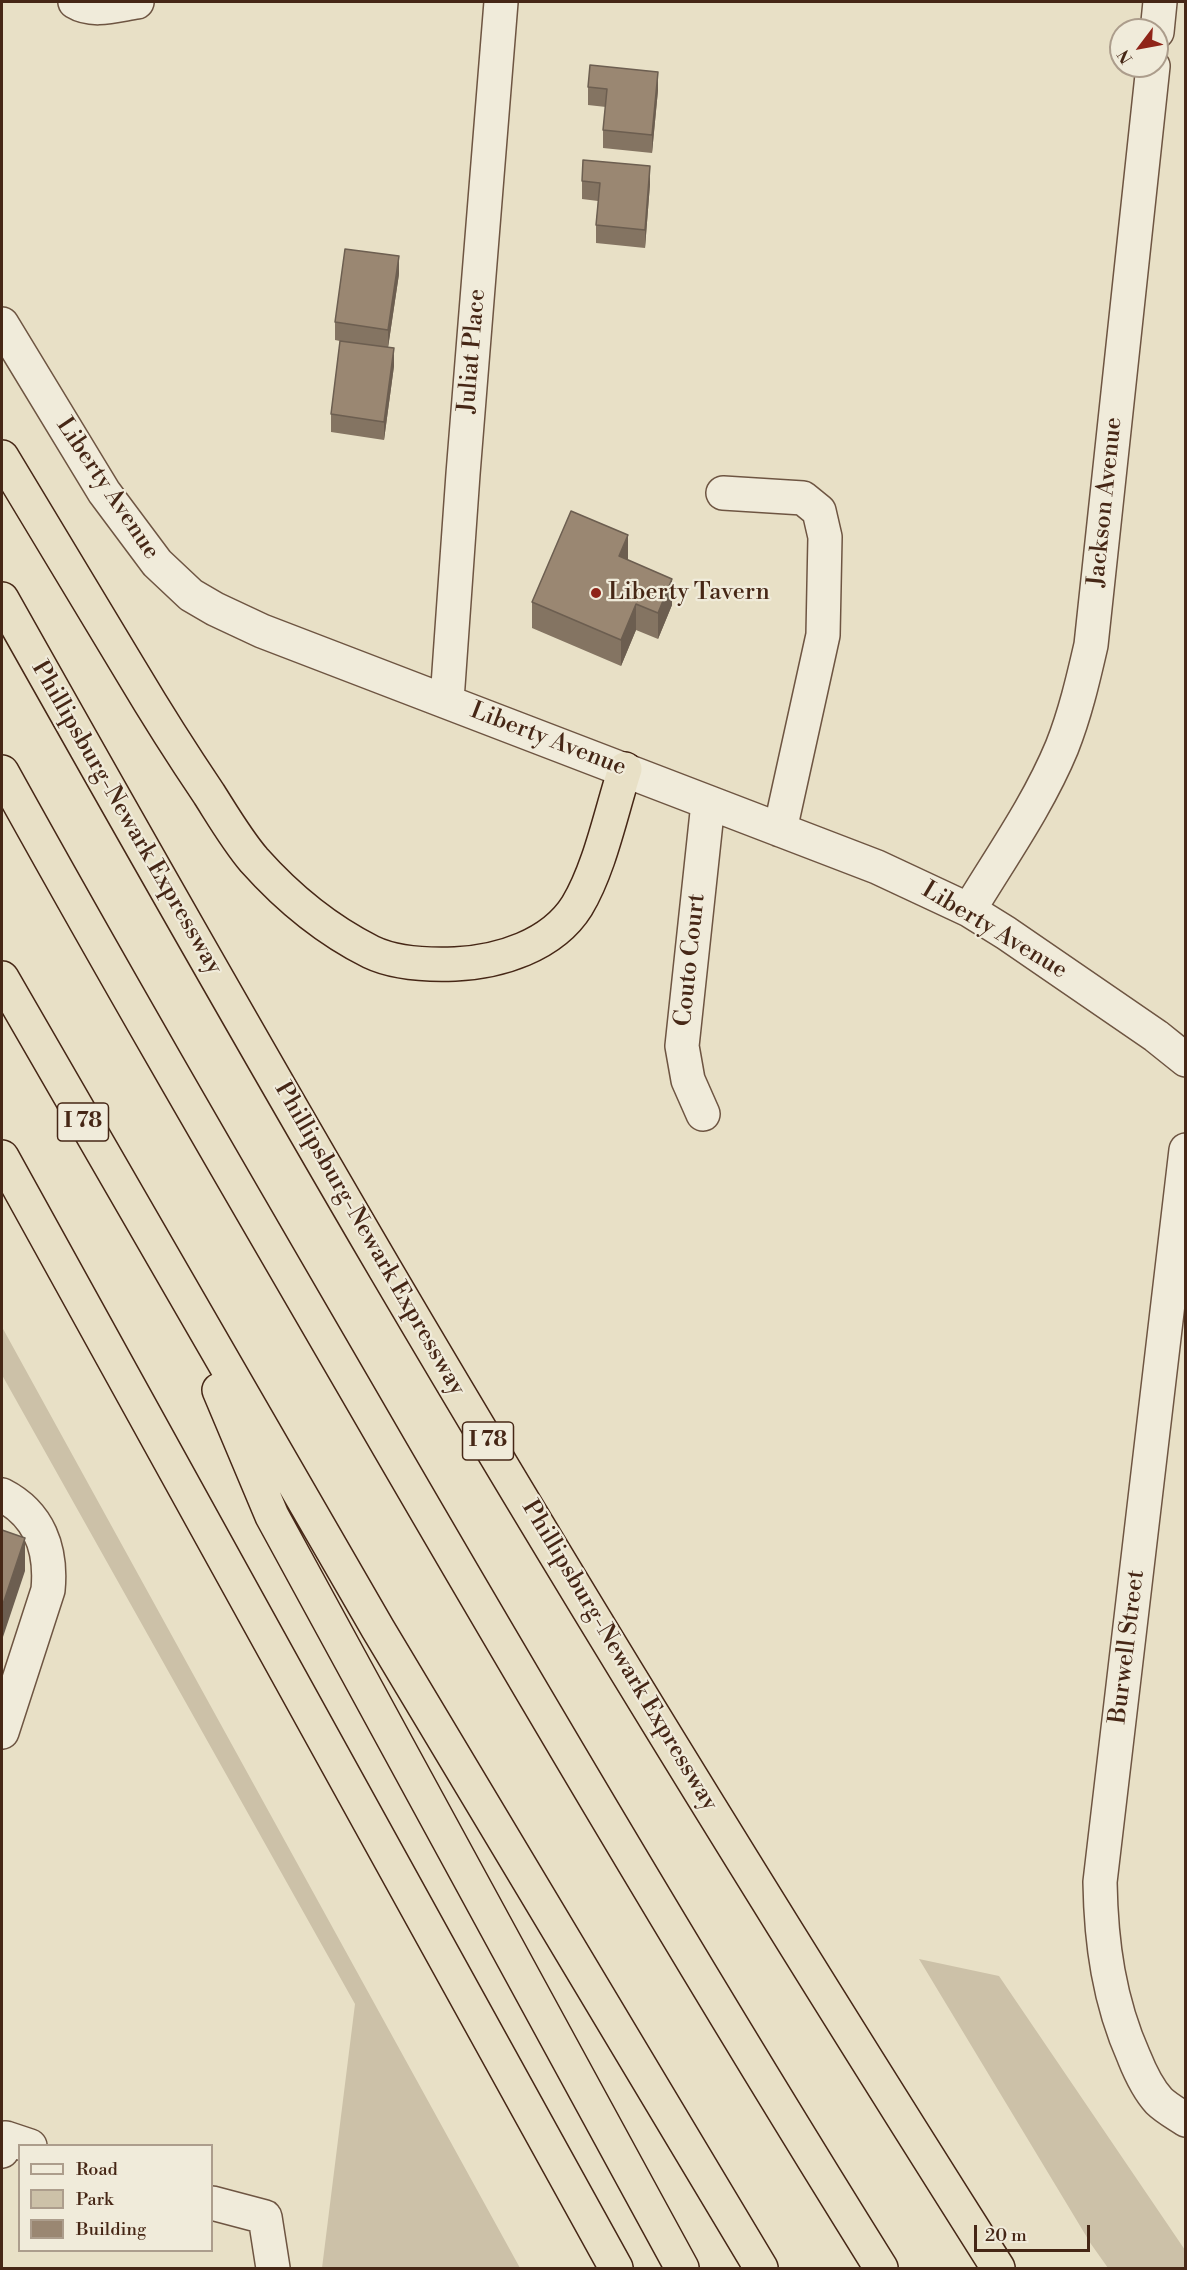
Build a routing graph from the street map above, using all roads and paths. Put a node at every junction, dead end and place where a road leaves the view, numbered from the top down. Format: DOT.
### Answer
graph roads {
  1 [pos="75,2"];
  2 [pos="137,2"];
  3 [pos="501,2"];
  4 [pos="1160,2"];
  5 [pos="1158,18"];
  6 [pos="1152,78"];
  7 [pos="2,324"];
  8 [pos="2,458"];
  9 [pos="723,493"];
  10 [pos="2,599"];
  11 [pos="447,700"];
  12 [pos="625,769"];
  13 [pos="2,772"];
  14 [pos="708,802"];
  15 [pos="780,830"];
  16 [pos="969,910"];
  17 [pos="2,978"];
  18 [pos="1185,1060"];
  19 [pos="703,1114"];
  20 [pos="1185,1150"];
  21 [pos="2,1157"];
  22 [pos="166,1264"];
  23 [pos="2,1495"];
  24 [pos="2,1732"];
  25 [pos="1185,2120"];
  26 [pos="27,2144"];
  27 [pos="2,2151"];
  28 [pos="213,2203"];
  29 [pos="273,2268"];
  30 [pos="616,2268"];
  31 [pos="682,2268"];
  32 [pos="761,2268"];
  33 [pos="881,2268"];
  34 [pos="998,2268"];
  1 -- 2 [label="street"];
  3 -- 11 [label="street, Juliat Place"];
  4 -- 5 [label="street"];
  6 -- 16 [label="street, Jackson Avenue"];
  7 -- 11 [label="street, Liberty Avenue"];
  8 -- 12 [label="highway"];
  9 -- 15 [label="street"];
  10 -- 34 [label="highway, Phillipsburg-Newark Expressway / I 78"];
  11 -- 12 [label="street, Liberty Avenue"];
  12 -- 14 [label="street, Liberty Avenue"];
  13 -- 33 [label="highway"];
  14 -- 15 [label="street, Liberty Avenue"];
  14 -- 19 [label="street, Couto Court"];
  15 -- 16 [label="street, Liberty Avenue"];
  16 -- 18 [label="street, Liberty Avenue"];
  17 -- 22 [label="highway, I 78"];
  20 -- 25 [label="street, Burwell Street"];
  21 -- 30 [label="highway"];
  22 -- 31 [label="highway"];
  22 -- 32 [label="highway, I 78"];
  23 -- 24 [label="street"];
  26 -- 27 [label="street"];
  28 -- 29 [label="street"];
}
